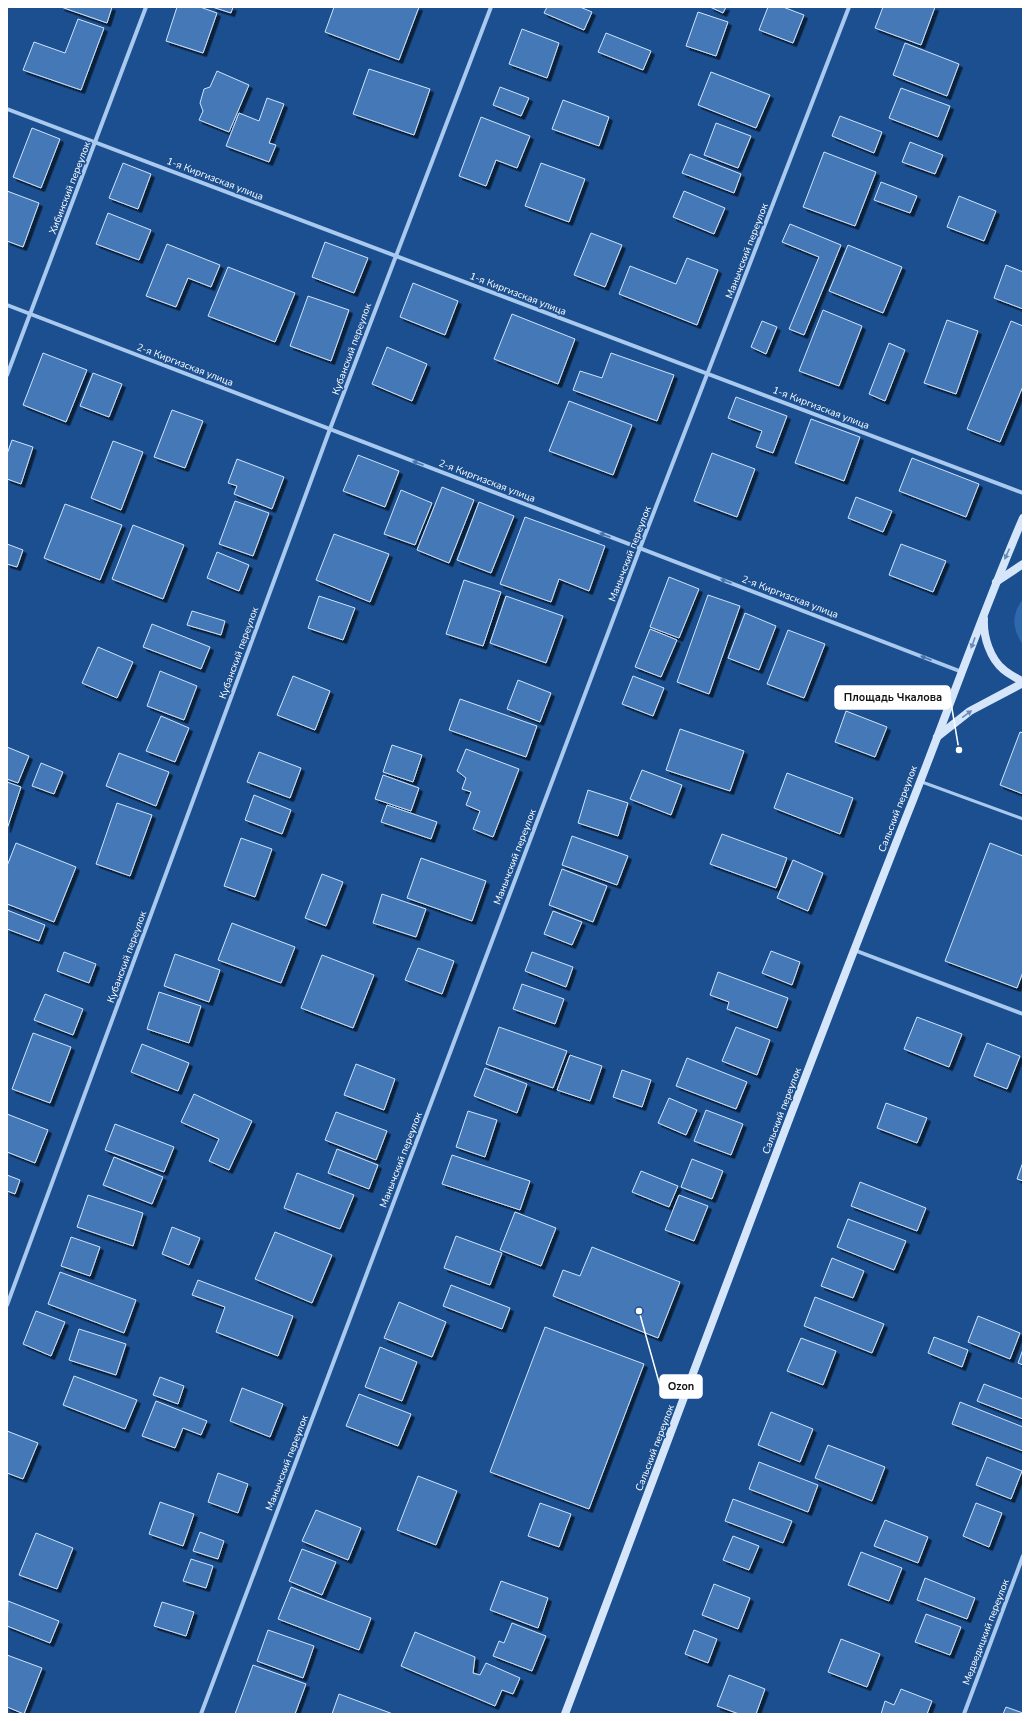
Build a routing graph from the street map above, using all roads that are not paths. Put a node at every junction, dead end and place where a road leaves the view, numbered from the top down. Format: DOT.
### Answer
graph roads {
  1 [pos="146,7"];
  2 [pos="491,7"];
  3 [pos="849,7"];
  4 [pos="7,109"];
  5 [pos="96,143"];
  6 [pos="395,256"];
  7 [pos="7,305"];
  8 [pos="30,314"];
  9 [pos="708,374"];
  10 [pos="7,375"];
  11 [pos="330,429"];
  12 [pos="1023,493"];
  13 [pos="1023,518"];
  14 [pos="640,548"];
  15 [pos="1023,564"];
  16 [pos="995,582"];
  17 [pos="986,606"];
  18 [pos="962,672"];
  19 [pos="1023,683"];
  20 [pos="936,737"];
  21 [pos="920,782"];
  22 [pos="1023,819"];
  23 [pos="853,950"];
  24 [pos="1023,1014"];
  25 [pos="7,1305"];
  26 [pos="1023,1556"];
  27 [pos="201,1714"];
  28 [pos="565,1714"];
  29 [pos="964,1714"];
  1 -- 5 [label="street, Хибинский переулок"];
  2 -- 6 [label="street, Кубанский переулок"];
  3 -- 9 [label="street, Манычский переулок"];
  4 -- 5 [label="street, 1-я Киргизская улица"];
  5 -- 6 [label="street, 1-я Киргизская улица"];
  5 -- 8 [label="street, Хибинский переулок"];
  6 -- 9 [label="street, 1-я Киргизская улица"];
  6 -- 11 [label="street, Кубанский переулок"];
  7 -- 8 [label="street, 2-я Киргизская улица"];
  8 -- 10 [label="street, Хибинский переулок"];
  8 -- 11 [label="street, 2-я Киргизская улица"];
  9 -- 12 [label="street, 1-я Киргизская улица"];
  9 -- 14 [label="street, Манычский переулок"];
  14 -- 11 [label="street, 2-я Киргизская улица, one-way"];
  11 -- 25 [label="street, Кубанский переулок"];
  13 -- 16 [label="main road, Сальский переулок, one-way"];
  18 -- 14 [label="street, 2-я Киргизская улица, one-way"];
  14 -- 27 [label="street, Манычский переулок"];
  15 -- 16 [label="main road"];
  16 -- 17 [label="main road, Сальский переулок"];
  17 -- 18 [label="main road, Сальский переулок, one-way"];
  17 -- 19 [label="main road"];
  18 -- 20 [label="main road, Сальский переулок"];
  20 -- 19 [label="main road, one-way"];
  20 -- 21 [label="main road, Сальский переулок"];
  21 -- 22 [label="lane"];
  21 -- 23 [label="main road, Сальский переулок"];
  23 -- 24 [label="street"];
  23 -- 28 [label="main road, Сальский переулок"];
  26 -- 29 [label="street, Медведицкий переулок"];
}
